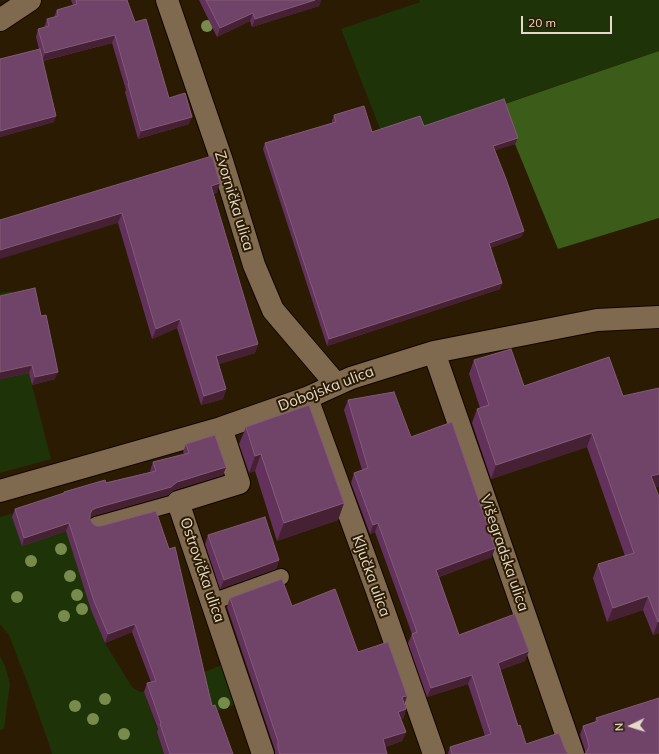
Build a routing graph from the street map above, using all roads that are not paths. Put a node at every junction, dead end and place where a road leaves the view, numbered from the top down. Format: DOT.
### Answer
graph roads {
  1 [pos="167,0"];
  2 [pos="26,1"];
  3 [pos="0,20"];
  4 [pos="659,318"];
  5 [pos="434,352"];
  6 [pos="336,384"];
  7 [pos="307,398"];
  8 [pos="221,428"];
  9 [pos="0,491"];
  10 [pos="178,502"];
  11 [pos="96,525"];
  12 [pos="281,577"];
  13 [pos="212,602"];
  14 [pos="260,753"];
  15 [pos="434,754"];
  16 [pos="574,754"];
  1 -- 6 [label="street, Zvornička ulica"];
  2 -- 3 [label="street"];
  4 -- 5 [label="street, Dobojska ulica"];
  5 -- 6 [label="street, Dobojska ulica"];
  5 -- 16 [label="street, Višegradska ulica"];
  6 -- 7 [label="street, Dobojska ulica"];
  7 -- 8 [label="street, Dobojska ulica"];
  7 -- 15 [label="street, Ključka ulica"];
  8 -- 9 [label="street, Dobojska ulica"];
  8 -- 10 [label="street, Ostrovička ulica"];
  10 -- 11 [label="lane"];
  10 -- 13 [label="street, Ostrovička ulica"];
  12 -- 13 [label="lane"];
  13 -- 14 [label="street, Ostrovička ulica"];
}
